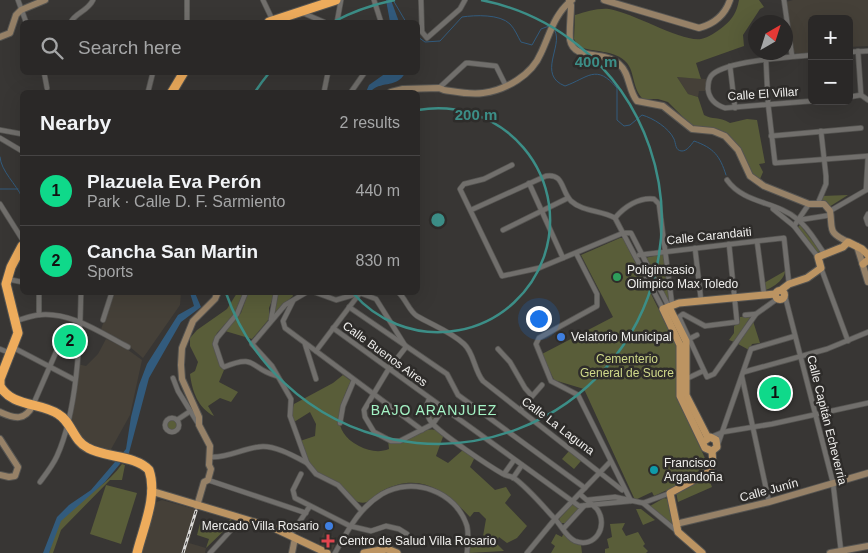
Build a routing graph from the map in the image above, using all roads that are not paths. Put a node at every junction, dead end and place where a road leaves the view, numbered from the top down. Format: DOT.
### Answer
graph roads {
  1 [pos="18,0"];
  2 [pos="45,0"];
  3 [pos="93,0"];
  4 [pos="187,0"];
  5 [pos="263,0"];
  6 [pos="336,0"];
  7 [pos="341,0"];
  8 [pos="374,0"];
  9 [pos="421,0"];
  10 [pos="465,0"];
  11 [pos="604,0"];
  12 [pos="730,0"];
  13 [pos="784,0"];
  14 [pos="570,2"];
  15 [pos="21,10"];
  16 [pos="302,12"];
  17 [pos="786,15"];
  18 [pos="25,20"];
  19 [pos="72,20"];
  20 [pos="187,20"];
  21 [pos="270,20"];
  22 [pos="277,20"];
  23 [pos="320,20"];
  24 [pos="337,20"];
  25 [pos="380,20"];
  26 [pos="0,37"];
  27 [pos="858,51"];
  28 [pos="868,51"];
  29 [pos="853,52"];
  30 [pos="808,55"];
  31 [pos="793,56"];
  32 [pos="771,60"];
  33 [pos="766,61"];
  34 [pos="730,66"];
  35 [pos="45,75"];
  36 [pos="152,75"];
  37 [pos="182,75"];
  38 [pos="327,75"];
  39 [pos="363,75"];
  40 [pos="506,86"];
  41 [pos="47,88"];
  42 [pos="439,88"];
  43 [pos="148,90"];
  44 [pos="173,90"];
  45 [pos="324,90"];
  46 [pos="352,90"];
  47 [pos="399,90"];
  48 [pos="861,95"];
  49 [pos="853,96"];
  50 [pos="868,100"];
  51 [pos="808,101"];
  52 [pos="768,103"];
  53 [pos="735,108"];
  54 [pos="861,128"];
  55 [pos="0,130"];
  56 [pos="820,131"];
  57 [pos="20,134"];
  58 [pos="771,136"];
  59 [pos="0,138"];
  60 [pos="20,150"];
  61 [pos="868,156"];
  62 [pos="823,159"];
  63 [pos="512,165"];
  64 [pos="727,180"];
  65 [pos="529,183"];
  66 [pos="867,189"];
  67 [pos="568,198"];
  68 [pos="818,203"];
  69 [pos="0,204"];
  70 [pos="809,204"];
  71 [pos="768,205"];
  72 [pos="471,210"];
  73 [pos="542,212"];
  74 [pos="831,213"];
  75 [pos="868,214"];
  76 [pos="615,218"];
  77 [pos="798,220"];
  78 [pos="868,224"];
  79 [pos="794,226"];
  80 [pos="503,230"];
  81 [pos="623,233"];
  82 [pos="20,236"];
  83 [pos="757,241"];
  84 [pos="848,242"];
  85 [pos="729,244"];
  86 [pos="857,246"];
  87 [pos="695,248"];
  88 [pos="20,250"];
  89 [pos="665,251"];
  90 [pos="576,252"];
  91 [pos="642,254"];
  92 [pos="821,255"];
  93 [pos="868,255"];
  94 [pos="636,257"];
  95 [pos="563,258"];
  96 [pos="866,262"];
  97 [pos="821,268"];
  98 [pos="7,279"];
  99 [pos="20,282"];
  100 [pos="868,282"];
  101 [pos="789,284"];
  102 [pos="764,294"];
  103 [pos="39,295"];
  104 [pos="81,295"];
  105 [pos="111,295"];
  106 [pos="217,295"];
  107 [pos="245,295"];
  108 [pos="275,295"];
  109 [pos="301,295"];
  110 [pos="322,295"];
  111 [pos="353,295"];
  112 [pos="358,295"];
  113 [pos="365,295"];
  114 [pos="400,295"];
  115 [pos="779,295"];
  116 [pos="735,297"];
  117 [pos="294,299"];
  118 [pos="701,300"];
  119 [pos="349,306"];
  120 [pos="668,307"];
  121 [pos="756,314"];
  122 [pos="39,315"];
  123 [pos="745,315"];
  124 [pos="103,320"];
  125 [pos="271,320"];
  126 [pos="15,321"];
  127 [pos="80,322"];
  128 [pos="68,327"];
  129 [pos="333,328"];
  130 [pos="868,332"];
  131 [pos="697,335"];
  132 [pos="795,336"];
  133 [pos="848,341"];
  134 [pos="685,342"];
  135 [pos="305,343"];
  136 [pos="128,347"];
  137 [pos="406,347"];
  138 [pos="0,349"];
  139 [pos="498,349"];
  140 [pos="13,351"];
  141 [pos="316,351"];
  142 [pos="800,356"];
  143 [pos="49,367"];
  144 [pos="388,370"];
  145 [pos="703,371"];
  146 [pos="743,374"];
  147 [pos="277,376"];
  148 [pos="173,378"];
  149 [pos="316,379"];
  150 [pos="686,379"];
  151 [pos="75,380"];
  152 [pos="354,380"];
  153 [pos="542,385"];
  154 [pos="0,386"];
  155 [pos="372,394"];
  156 [pos="532,396"];
  157 [pos="787,396"];
  158 [pos="429,398"];
  159 [pos="767,401"];
  160 [pos="868,403"];
  161 [pos="33,405"];
  162 [pos="443,409"];
  163 [pos="520,410"];
  164 [pos="0,412"];
  165 [pos="190,412"];
  166 [pos="816,415"];
  167 [pos="177,420"];
  168 [pos="67,422"];
  169 [pos="340,423"];
  170 [pos="433,424"];
  171 [pos="198,425"];
  172 [pos="753,427"];
  173 [pos="422,430"];
  174 [pos="723,432"];
  175 [pos="709,437"];
  176 [pos="1,442"];
  177 [pos="718,444"];
  178 [pos="704,446"];
  179 [pos="712,451"];
  180 [pos="211,457"];
  181 [pos="514,460"];
  182 [pos="610,462"];
  183 [pos="307,463"];
  184 [pos="522,465"];
  185 [pos="602,472"];
  186 [pos="868,473"];
  187 [pos="301,474"];
  188 [pos="504,474"];
  189 [pos="0,475"];
  190 [pos="513,478"];
  191 [pos="208,480"];
  192 [pos="40,482"];
  193 [pos="833,483"];
  194 [pos="585,488"];
  195 [pos="151,491"];
  196 [pos="625,492"];
  197 [pos="671,492"];
  198 [pos="166,496"];
  199 [pos="631,501"];
  200 [pos="573,502"];
  201 [pos="583,502"];
  202 [pos="769,502"];
  203 [pos="643,503"];
  204 [pos="150,506"];
  205 [pos="197,506"];
  206 [pos="310,506"];
  207 [pos="361,510"];
  208 [pos="306,513"];
  209 [pos="242,518"];
  210 [pos="555,519"];
  211 [pos="350,526"];
  212 [pos="678,527"];
  213 [pos="563,529"];
  214 [pos="407,534"];
  215 [pos="293,537"];
  216 [pos="868,546"];
  217 [pos="842,550"];
  218 [pos="137,553"];
  219 [pos="210,553"];
  220 [pos="292,553"];
  221 [pos="327,553"];
  222 [pos="335,553"];
  223 [pos="364,553"];
  224 [pos="397,553"];
  225 [pos="467,553"];
  226 [pos="527,553"];
  227 [pos="702,553"];
  228 [pos="830,553"];
  1 -- 15 [label="street"];
  2 -- 15 [label="street"];
  3 -- 19 [label="street"];
  4 -- 20 [label="street"];
  5 -- 21 [label="street"];
  6 -- 16 [label="highway"];
  7 -- 24 [label="street"];
  8 -- 25 [label="street"];
  9 -- 10 [label="street"];
  11 -- 12 [label="street"];
  13 -- 17 [label="street"];
  14 -- 40 [label="street"];
  14 -- 70 [label="street"];
  15 -- 18 [label="street"];
  15 -- 26 [label="street"];
  16 -- 22 [label="highway"];
  16 -- 23 [label="street"];
  27 -- 28 [label="street"];
  27 -- 29 [label="street"];
  27 -- 48 [label="street"];
  30 -- 31 [label="street"];
  32 -- 33 [label="street"];
  33 -- 34 [label="street"];
  33 -- 52 [label="street"];
  34 -- 53 [label="street"];
  34 -- 53 [label="street, Calle El Villar"];
  35 -- 41 [label="street"];
  36 -- 43 [label="street"];
  37 -- 44 [label="highway"];
  38 -- 45 [label="street"];
  39 -- 46 [label="street"];
  40 -- 42 [label="street"];
  40 -- 42 [label="street"];
  42 -- 47 [label="street"];
  48 -- 49 [label="street"];
  48 -- 50 [label="street"];
  51 -- 52 [label="street, Calle El Villar"];
  52 -- 53 [label="street, Calle El Villar"];
  52 -- 58 [label="street"];
  54 -- 56 [label="street"];
  55 -- 57 [label="street"];
  56 -- 58 [label="street"];
  56 -- 62 [label="street"];
  58 -- 62 [label="street"];
  59 -- 60 [label="street"];
  61 -- 62 [label="street"];
  61 -- 66 [label="street"];
  62 -- 68 [label="street"];
  63 -- 72 [label="street"];
  64 -- 71 [label="street"];
  65 -- 67 [label="street"];
  65 -- 72 [label="street"];
  65 -- 73 [label="street"];
  66 -- 74 [label="street"];
  67 -- 73 [label="street"];
  67 -- 76 [label="street"];
  68 -- 70 [label="street"];
  68 -- 74 [label="street"];
  69 -- 82 [label="street"];
  70 -- 77 [label="street"];
  71 -- 77 [label="street"];
  71 -- 79 [label="street"];
  72 -- 95 [label="street"];
  73 -- 80 [label="street"];
  73 -- 95 [label="street"];
  74 -- 77 [label="street"];
  74 -- 84 [label="street"];
  75 -- 78 [label="street"];
  76 -- 81 [label="street"];
  76 -- 89 [label="street"];
  77 -- 79 [label="street"];
  77 -- 92 [label="street"];
  79 -- 92 [label="street"];
  81 -- 90 [label="street"];
  81 -- 91 [label="street"];
  81 -- 94 [label="street"];
  83 -- 85 [label="street, Calle Carandaiti"];
  83 -- 101 [label="street, Calle Carandaiti"];
  83 -- 102 [label="street"];
  84 -- 86 [label="main road"];
  84 -- 92 [label="main road"];
  85 -- 87 [label="street, Calle Carandaiti"];
  85 -- 116 [label="street"];
  86 -- 93 [label="main road"];
  86 -- 96 [label="street"];
  87 -- 89 [label="street, Calle Carandaiti"];
  87 -- 118 [label="street"];
  88 -- 98 [label="highway"];
  89 -- 91 [label="street, Calle Carandaiti"];
  89 -- 120 [label="street"];
  90 -- 95 [label="street"];
  90 -- 182 [label="street"];
  91 -- 94 [label="street, Calle Carandaiti"];
  91 -- 120 [label="street"];
  92 -- 97 [label="main road"];
  94 -- 120 [label="street"];
  96 -- 100 [label="street"];
  97 -- 101 [label="main road"];
  97 -- 133 [label="street"];
  98 -- 99 [label="street"];
  98 -- 126 [label="highway"];
  101 -- 115 [label="main road"];
  102 -- 115 [label="main road"];
  102 -- 116 [label="main road"];
  103 -- 122 [label="street"];
  104 -- 127 [label="street"];
  105 -- 124 [label="street"];
  106 -- 171 [label="street"];
  107 -- 147 [label="street"];
  108 -- 125 [label="street"];
  109 -- 117 [label="street"];
  110 -- 111 [label="street"];
  112 -- 119 [label="street"];
  113 -- 137 [label="street"];
  114 -- 163 [label="street, Calle La Laguna"];
  115 -- 121 [label="street"];
  115 -- 132 [label="street, Calle Capitán Echeverria"];
  116 -- 118 [label="main road"];
  116 -- 134 [label="street"];
  117 -- 125 [label="street"];
  117 -- 135 [label="street"];
  118 -- 120 [label="main road"];
  119 -- 129 [label="street"];
  119 -- 137 [label="street"];
  120 -- 134 [label="main road"];
  121 -- 123 [label="street"];
  121 -- 145 [label="street"];
  122 -- 126 [label="street"];
  122 -- 127 [label="street"];
  125 -- 147 [label="street"];
  126 -- 140 [label="highway"];
  127 -- 136 [label="street"];
  127 -- 151 [label="street"];
  128 -- 143 [label="street"];
  129 -- 141 [label="street"];
  129 -- 144 [label="street, Calle Buenos Aires"];
  130 -- 133 [label="street"];
  131 -- 134 [label="street"];
  132 -- 142 [label="street, Calle Capitán Echeverria"];
  132 -- 146 [label="street"];
  133 -- 142 [label="street"];
  134 -- 145 [label="street"];
  134 -- 150 [label="main road"];
  134 -- 178 [label="main road"];
  135 -- 141 [label="street"];
  135 -- 149 [label="street"];
  137 -- 144 [label="street"];
  137 -- 194 [label="street"];
  138 -- 140 [label="street"];
  139 -- 156 [label="street"];
  140 -- 143 [label="street"];
  140 -- 154 [label="highway"];
  141 -- 152 [label="street"];
  142 -- 146 [label="street"];
  142 -- 166 [label="street, Calle Capitán Echeverria"];
  143 -- 151 [label="street"];
  143 -- 161 [label="street"];
  144 -- 155 [label="street"];
  144 -- 158 [label="street, Calle Buenos Aires"];
  145 -- 150 [label="street"];
  146 -- 172 [label="street"];
  146 -- 174 [label="street"];
  147 -- 183 [label="street"];
  148 -- 165 [label="street"];
  150 -- 175 [label="main road"];
  151 -- 168 [label="street"];
  152 -- 155 [label="street"];
  152 -- 169 [label="street"];
  153 -- 156 [label="street"];
  154 -- 161 [label="highway"];
  155 -- 173 [label="street"];
  155 -- 173 [label="street"];
  156 -- 163 [label="street"];
  157 -- 159 [label="street"];
  158 -- 162 [label="street, Calle Buenos Aires"];
  158 -- 170 [label="street"];
  160 -- 166 [label="street"];
  161 -- 164 [label="street"];
  161 -- 168 [label="highway"];
  162 -- 170 [label="street"];
  162 -- 181 [label="street, Calle Buenos Aires"];
  163 -- 185 [label="street, Calle La Laguna"];
  165 -- 167 [label="street"];
  165 -- 171 [label="street"];
  166 -- 172 [label="street"];
  166 -- 193 [label="street, Calle Capitán Echeverria"];
  168 -- 192 [label="street"];
  168 -- 195 [label="highway"];
  170 -- 173 [label="street"];
  170 -- 188 [label="street"];
  171 -- 180 [label="street"];
  172 -- 174 [label="street"];
  172 -- 202 [label="street"];
  174 -- 175 [label="street"];
  174 -- 177 [label="street"];
  175 -- 177 [label="main road"];
  175 -- 178 [label="main road"];
  176 -- 189 [label="street"];
  177 -- 179 [label="main road"];
  178 -- 179 [label="main road"];
  179 -- 197 [label="main road"];
  180 -- 183 [label="street"];
  180 -- 191 [label="street"];
  181 -- 184 [label="street, Calle Buenos Aires"];
  181 -- 188 [label="street"];
  182 -- 185 [label="street"];
  182 -- 196 [label="street"];
  183 -- 207 [label="street"];
  184 -- 190 [label="street"];
  184 -- 200 [label="street, Calle Buenos Aires"];
  185 -- 194 [label="street"];
  185 -- 196 [label="street, Calle La Laguna"];
  186 -- 193 [label="street, Calle Junín"];
  187 -- 206 [label="street"];
  188 -- 190 [label="street"];
  190 -- 210 [label="street"];
  191 -- 205 [label="street"];
  191 -- 208 [label="street"];
  193 -- 202 [label="street, Calle Junín"];
  193 -- 217 [label="street, Calle Capitán Echeverria"];
  194 -- 201 [label="street"];
  195 -- 198 [label="main road"];
  195 -- 204 [label="highway"];
  196 -- 199 [label="street"];
  197 -- 203 [label="street"];
  197 -- 212 [label="main road"];
  198 -- 204 [label="main road"];
  198 -- 205 [label="main road"];
  199 -- 201 [label="street"];
  199 -- 203 [label="street"];
  200 -- 201 [label="street"];
  200 -- 201 [label="street, Calle Buenos Aires"];
  200 -- 210 [label="street"];
  201 -- 213 [label="street"];
  201 -- 213 [label="street"];
  202 -- 212 [label="street, Calle Junín"];
  203 -- 212 [label="street"];
  204 -- 218 [label="highway"];
  205 -- 209 [label="main road"];
  206 -- 208 [label="street"];
  206 -- 211 [label="street"];
  207 -- 211 [label="street"];
  207 -- 225 [label="street"];
  208 -- 215 [label="street"];
  209 -- 215 [label="main road"];
  209 -- 219 [label="street"];
  210 -- 213 [label="street"];
  210 -- 226 [label="street"];
  211 -- 214 [label="street"];
  211 -- 222 [label="street"];
  212 -- 227 [label="main road"];
  215 -- 220 [label="street"];
  215 -- 221 [label="main road"];
  216 -- 217 [label="street"];
  217 -- 228 [label="street"];
  223 -- 224 [label="main road"];
}
